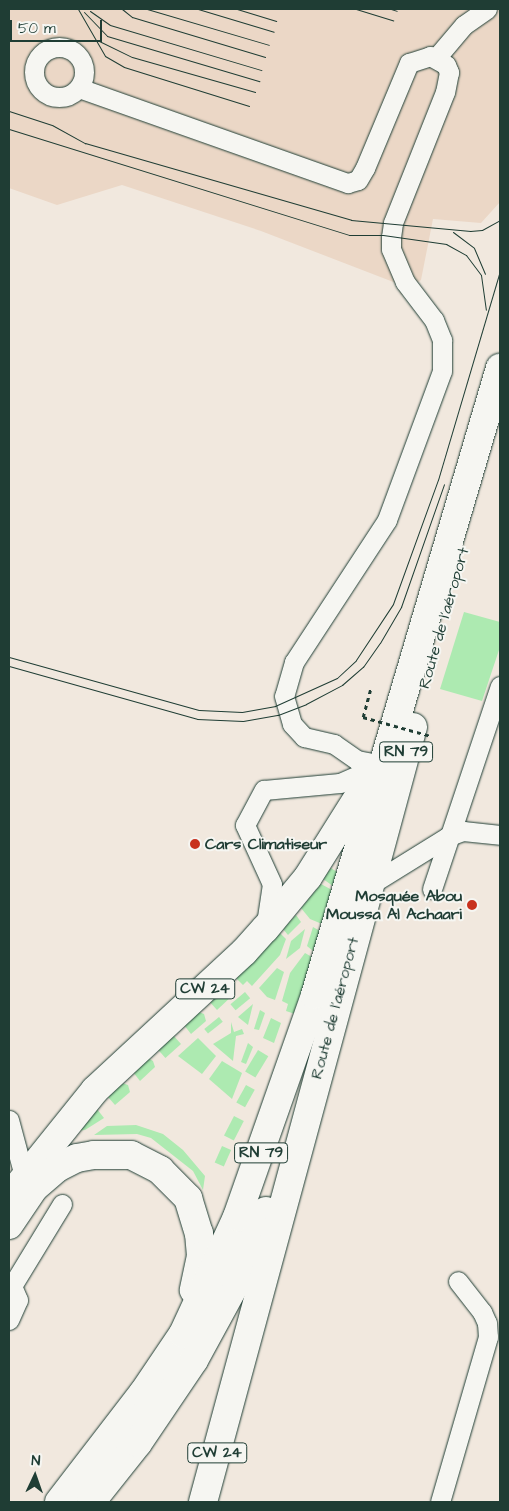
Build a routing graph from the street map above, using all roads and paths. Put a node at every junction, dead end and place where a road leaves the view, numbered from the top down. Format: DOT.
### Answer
graph roads {
  1 [pos="487,9"];
  2 [pos="436,58"];
  3 [pos="78,88"];
  4 [pos="500,368"];
  5 [pos="500,430"];
  6 [pos="500,686"];
  7 [pos="371,687"];
  8 [pos="431,736"];
  9 [pos="382,765"];
  10 [pos="500,835"];
  11 [pos="447,837"];
  12 [pos="368,886"];
  13 [pos="432,889"];
  14 [pos="265,929"];
  15 [pos="316,1076"];
  16 [pos="9,1120"];
  17 [pos="12,1142"];
  18 [pos="22,1187"];
  19 [pos="62,1204"];
  20 [pos="9,1224"];
  21 [pos="458,1281"];
  22 [pos="9,1320"];
  23 [pos="143,1393"];
  24 [pos="59,1502"];
  25 [pos="91,1502"];
  26 [pos="203,1502"];
  27 [pos="440,1502"];
  1 -- 2 [label="street"];
  2 -- 3 [label="street"];
  2 -- 9 [label="street"];
  4 -- 9 [label="highway, Route de l'aéroport / RN 79"];
  5 -- 12 [label="highway, Route de l'aéroport / RN 79"];
  6 -- 11 [label="street"];
  7 -- 8 [label="path, bridge"];
  9 -- 14 [label="highway, CW 24"];
  9 -- 14 [label="street"];
  9 -- 23 [label="highway, RN 79"];
  10 -- 11 [label="street"];
  11 -- 12 [label="street"];
  11 -- 13 [label="street"];
  12 -- 15 [label="highway, Route de l'aéroport / RN 79"];
  14 -- 18 [label="highway, CW 24"];
  15 -- 25 [label="highway, RN 79"];
  15 -- 26 [label="highway, Route de l'aéroport / CW 24"];
  16 -- 17 [label="street"];
  17 -- 18 [label="street"];
  18 -- 20 [label="highway"];
  18 -- 23 [label="highway"];
  19 -- 22 [label="street"];
  21 -- 27 [label="street"];
  23 -- 24 [label="highway, RN 79"];
}
